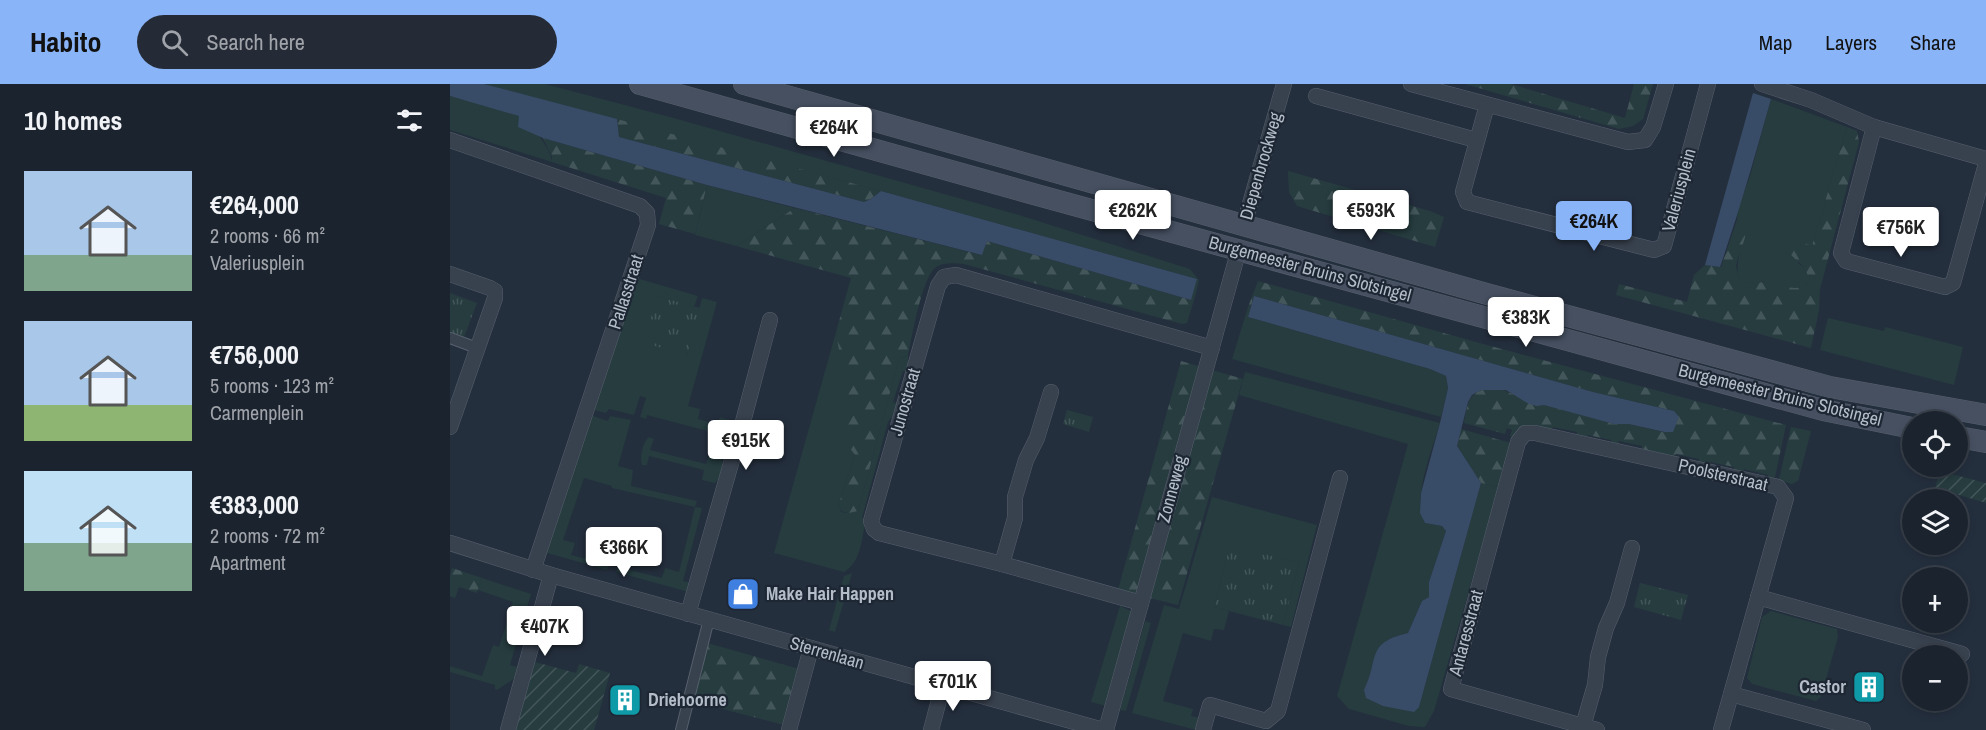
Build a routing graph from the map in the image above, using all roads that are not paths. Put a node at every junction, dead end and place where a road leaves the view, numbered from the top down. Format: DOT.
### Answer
graph roads {
  1 [pos="640,84"];
  2 [pos="744,84"];
  3 [pos="1284,84"];
  4 [pos="1411,84"];
  5 [pos="1666,84"];
  6 [pos="1708,84"];
  7 [pos="1762,84"];
  8 [pos="1447,89"];
  9 [pos="1316,96"];
  10 [pos="1487,105"];
  11 [pos="1874,127"];
  12 [pos="450,140"];
  13 [pos="1476,140"];
  14 [pos="1986,159"];
  15 [pos="1986,164"];
  16 [pos="1244,225"];
  17 [pos="1239,249"];
  18 [pos="450,274"];
  19 [pos="770,320"];
  20 [pos="450,339"];
  21 [pos="477,348"];
  22 [pos="1212,348"];
  23 [pos="1051,392"];
  24 [pos="1986,415"];
  25 [pos="1902,426"];
  26 [pos="450,427"];
  27 [pos="1526,433"];
  28 [pos="1968,439"];
  29 [pos="1986,442"];
  30 [pos="1340,478"];
  31 [pos="450,543"];
  32 [pos="1632,548"];
  33 [pos="1002,564"];
  34 [pos="533,570"];
  35 [pos="551,575"];
  36 [pos="1758,597"];
  37 [pos="1141,603"];
  38 [pos="688,614"];
  39 [pos="709,619"];
  40 [pos="1930,645"];
  41 [pos="811,648"];
  42 [pos="943,685"];
  43 [pos="1731,694"];
  44 [pos="1590,728"];
  45 [pos="508,730"];
  46 [pos="681,730"];
  47 [pos="789,730"];
  48 [pos="931,730"];
  49 [pos="1105,730"];
  50 [pos="1203,730"];
  51 [pos="1721,730"];
  52 [pos="1863,730"];
  1 -- 17 [label="main road, Burgemeester Bruins Slotsingel"];
  2 -- 16 [label="main road, Burgemeester Bruins Slotsingel"];
  3 -- 16 [label="street, Diepenbrockweg"];
  4 -- 8 [label="street"];
  5 -- 10 [label="street"];
  6 -- 13 [label="street, Valeriusplein"];
  7 -- 11 [label="street"];
  8 -- 10 [label="street"];
  9 -- 13 [label="street"];
  10 -- 13 [label="street, Valeriusplein"];
  11 -- 14 [label="street"];
  11 -- 15 [label="street"];
  12 -- 34 [label="street, Pallasstraat"];
  16 -- 17 [label="main road, Diepenbrockweg"];
  16 -- 24 [label="main road, Burgemeester Bruins Slotsingel"];
  17 -- 22 [label="street, Zonneweg"];
  17 -- 25 [label="main road, Burgemeester Bruins Slotsingel"];
  18 -- 21 [label="street"];
  19 -- 38 [label="street"];
  20 -- 21 [label="street"];
  21 -- 26 [label="street"];
  22 -- 33 [label="street, Junostraat"];
  22 -- 37 [label="street, Zonneweg"];
  23 -- 33 [label="street"];
  27 -- 36 [label="street, Poolsterstraat"];
  27 -- 44 [label="street, Antaresstraat"];
  28 -- 29 [label="main road"];
  30 -- 50 [label="street"];
  31 -- 34 [label="street, Sterrenlaan"];
  32 -- 44 [label="street"];
  33 -- 37 [label="street, Junostraat"];
  34 -- 35 [label="street, Sterrenlaan"];
  35 -- 38 [label="street, Sterrenlaan"];
  35 -- 45 [label="street"];
  36 -- 40 [label="street"];
  36 -- 43 [label="street, Poolsterstraat"];
  37 -- 49 [label="street, Zonneweg"];
  38 -- 39 [label="street, Sterrenlaan"];
  39 -- 41 [label="street, Sterrenlaan"];
  39 -- 46 [label="street"];
  41 -- 42 [label="street, Sterrenlaan"];
  41 -- 47 [label="street"];
  42 -- 48 [label="street"];
  42 -- 49 [label="street, Sterrenlaan"];
  43 -- 51 [label="street, Poolsterstraat"];
  43 -- 52 [label="street"];
}
